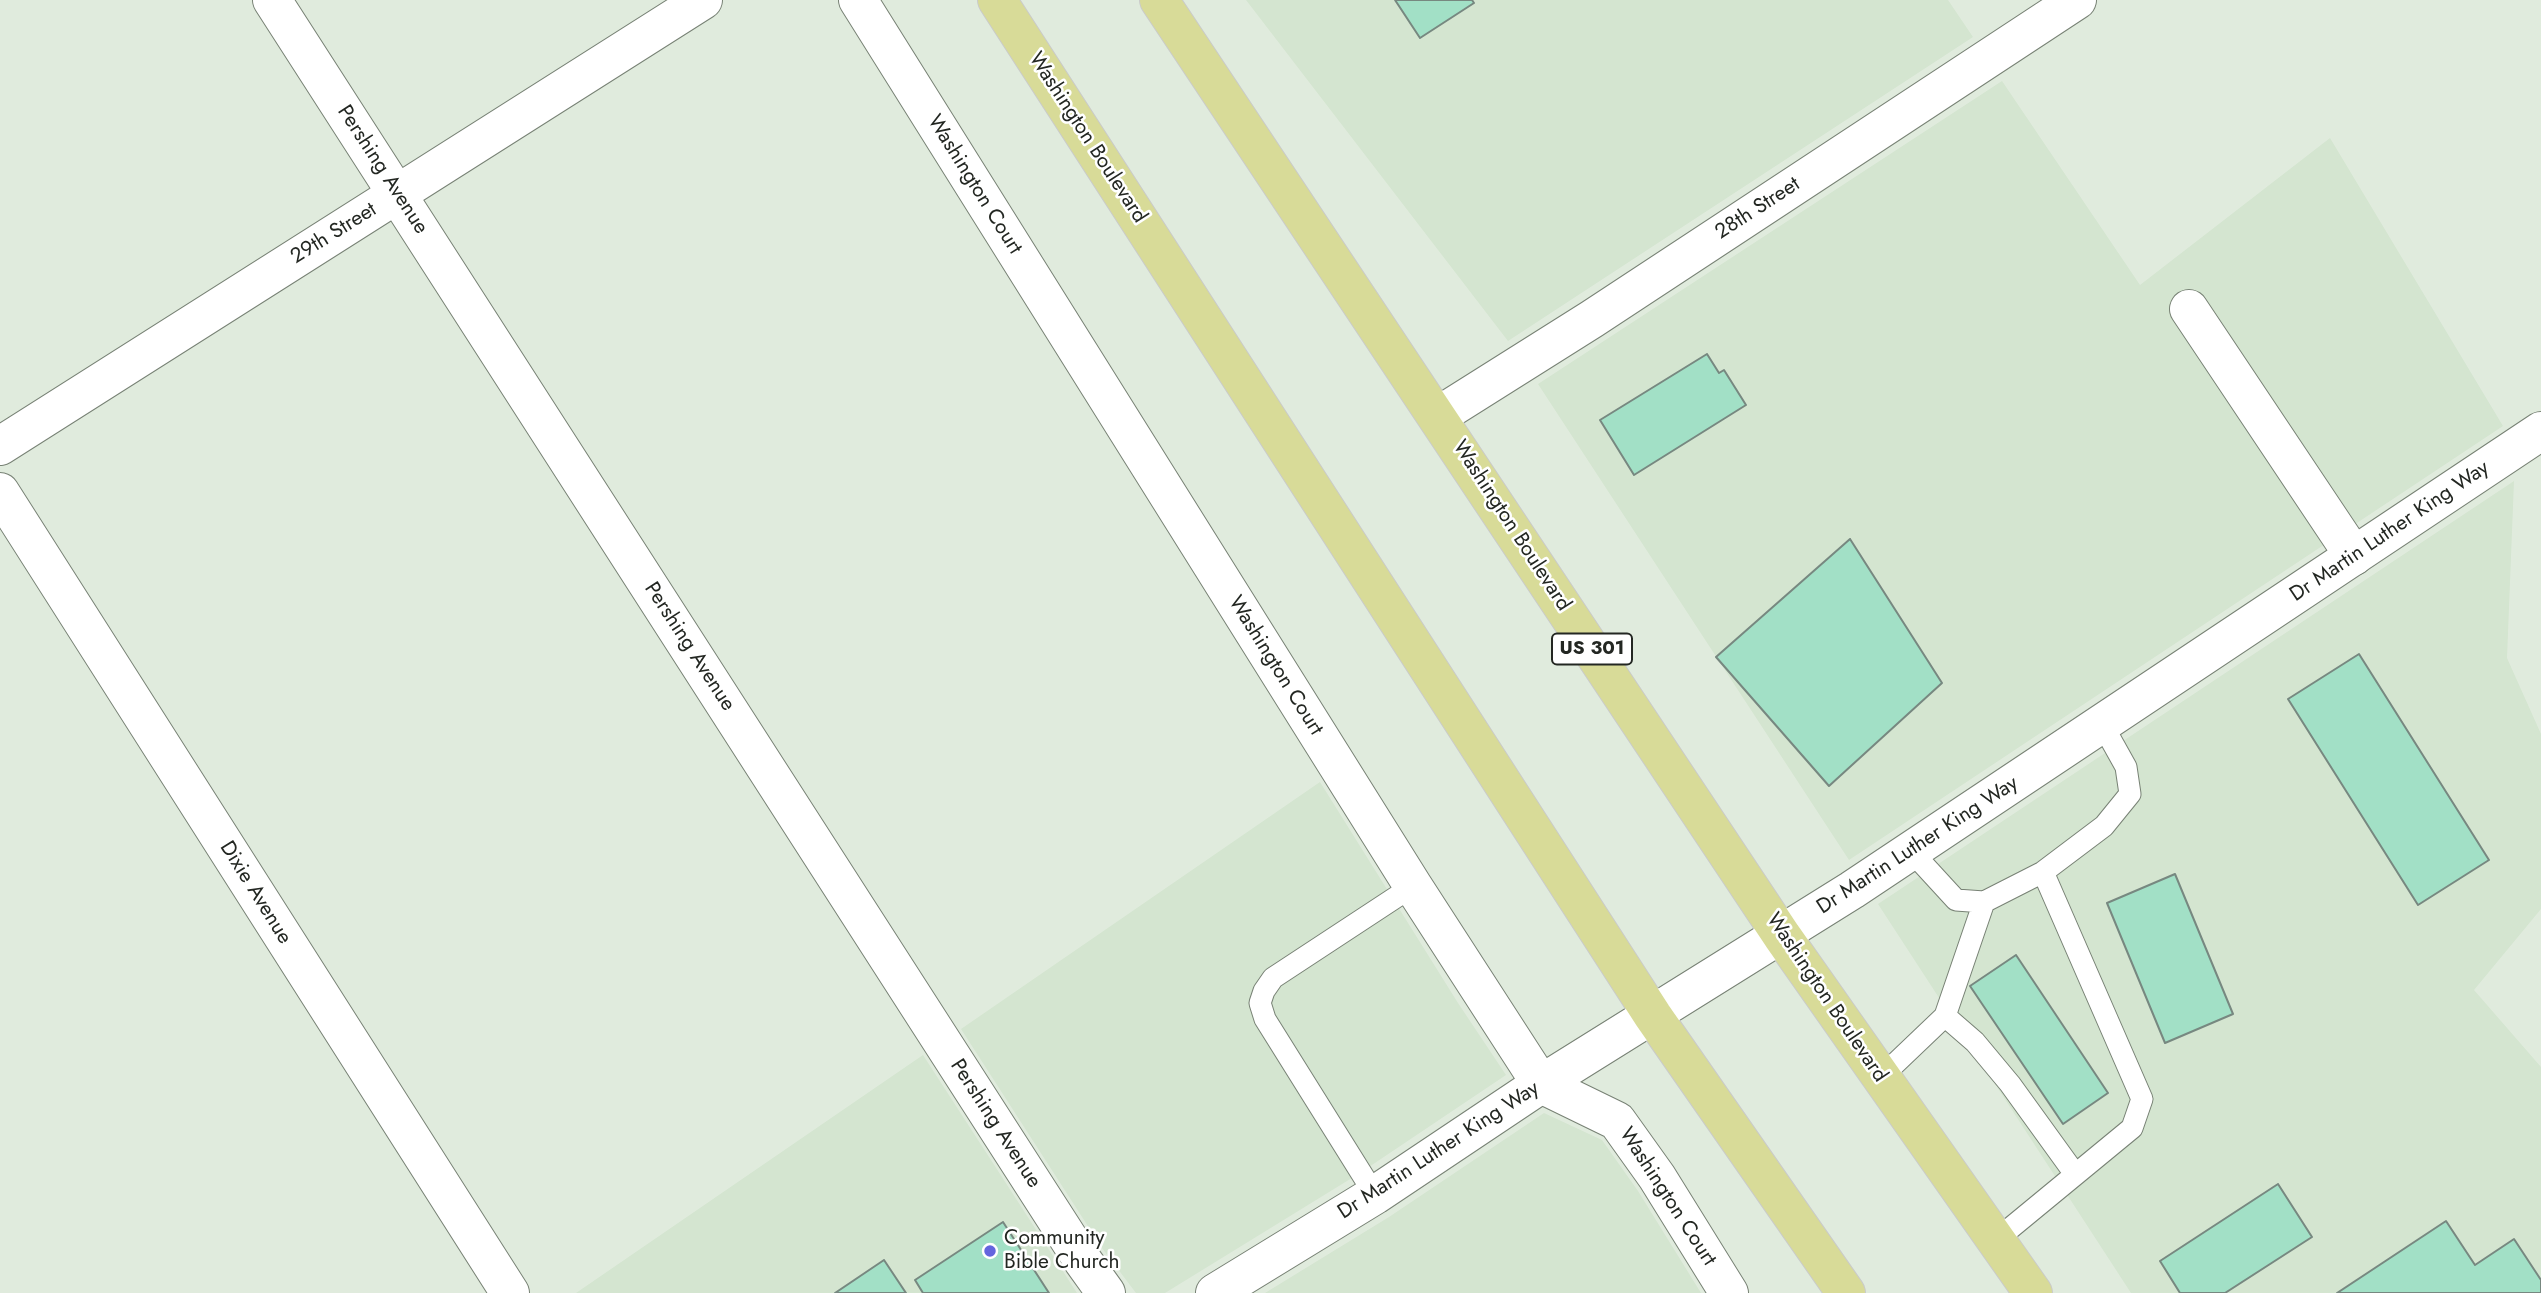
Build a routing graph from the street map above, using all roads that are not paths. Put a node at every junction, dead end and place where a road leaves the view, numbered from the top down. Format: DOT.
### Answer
graph roads {
  1 [pos="272,0"];
  2 [pos="703,0"];
  3 [pos="858,0"];
  4 [pos="997,0"];
  5 [pos="1159,0"];
  6 [pos="2077,0"];
  7 [pos="398,193"];
  8 [pos="2189,309"];
  9 [pos="1438,416"];
  10 [pos="2541,431"];
  11 [pos="0,446"];
  12 [pos="0,492"];
  13 [pos="2354,556"];
  14 [pos="2102,724"];
  15 [pos="1910,851"];
  16 [pos="2043,872"];
  17 [pos="1413,886"];
  18 [pos="1984,902"];
  19 [pos="1782,936"];
  20 [pos="1653,1016"];
  21 [pos="1945,1016"];
  22 [pos="1880,1078"];
  23 [pos="1541,1084"];
  24 [pos="2075,1174"];
  25 [pos="1375,1195"];
  26 [pos="1996,1240"];
  27 [pos="510,1293"];
  28 [pos="1106,1293"];
  29 [pos="1215,1293"];
  30 [pos="1729,1293"];
  31 [pos="1846,1293"];
  32 [pos="2033,1293"];
  1 -- 7 [label="street, Pershing Avenue"];
  2 -- 7 [label="street, 29th Street"];
  3 -- 17 [label="street, Washington Court"];
  4 -- 20 [label="main road, Washington Boulevard"];
  5 -- 9 [label="main road, Washington Boulevard / US 301"];
  6 -- 9 [label="street, 28th Street"];
  7 -- 11 [label="street, 29th Street"];
  7 -- 28 [label="street, Pershing Avenue"];
  8 -- 13 [label="street"];
  9 -- 19 [label="main road, Washington Boulevard / US 301"];
  10 -- 13 [label="street, Dr Martin Luther King Way"];
  12 -- 27 [label="street, Dixie Avenue"];
  13 -- 14 [label="street, Dr Martin Luther King Way"];
  14 -- 15 [label="street, Dr Martin Luther King Way"];
  14 -- 16 [label="lane"];
  15 -- 18 [label="lane"];
  15 -- 19 [label="street, Dr Martin Luther King Way"];
  16 -- 18 [label="lane"];
  16 -- 24 [label="lane"];
  17 -- 23 [label="street, Washington Court"];
  17 -- 25 [label="lane"];
  18 -- 21 [label="lane"];
  19 -- 20 [label="street, Dr Martin Luther King Way"];
  19 -- 22 [label="main road, Washington Boulevard / US 301"];
  20 -- 23 [label="street, Dr Martin Luther King Way"];
  20 -- 31 [label="main road, Washington Boulevard"];
  21 -- 22 [label="lane"];
  21 -- 24 [label="lane"];
  22 -- 26 [label="main road, Washington Boulevard / US 301"];
  23 -- 25 [label="street, Dr Martin Luther King Way"];
  23 -- 30 [label="street, Washington Court"];
  24 -- 26 [label="lane"];
  25 -- 29 [label="street, Dr Martin Luther King Way"];
  26 -- 32 [label="main road, Washington Boulevard / US 301"];
}
